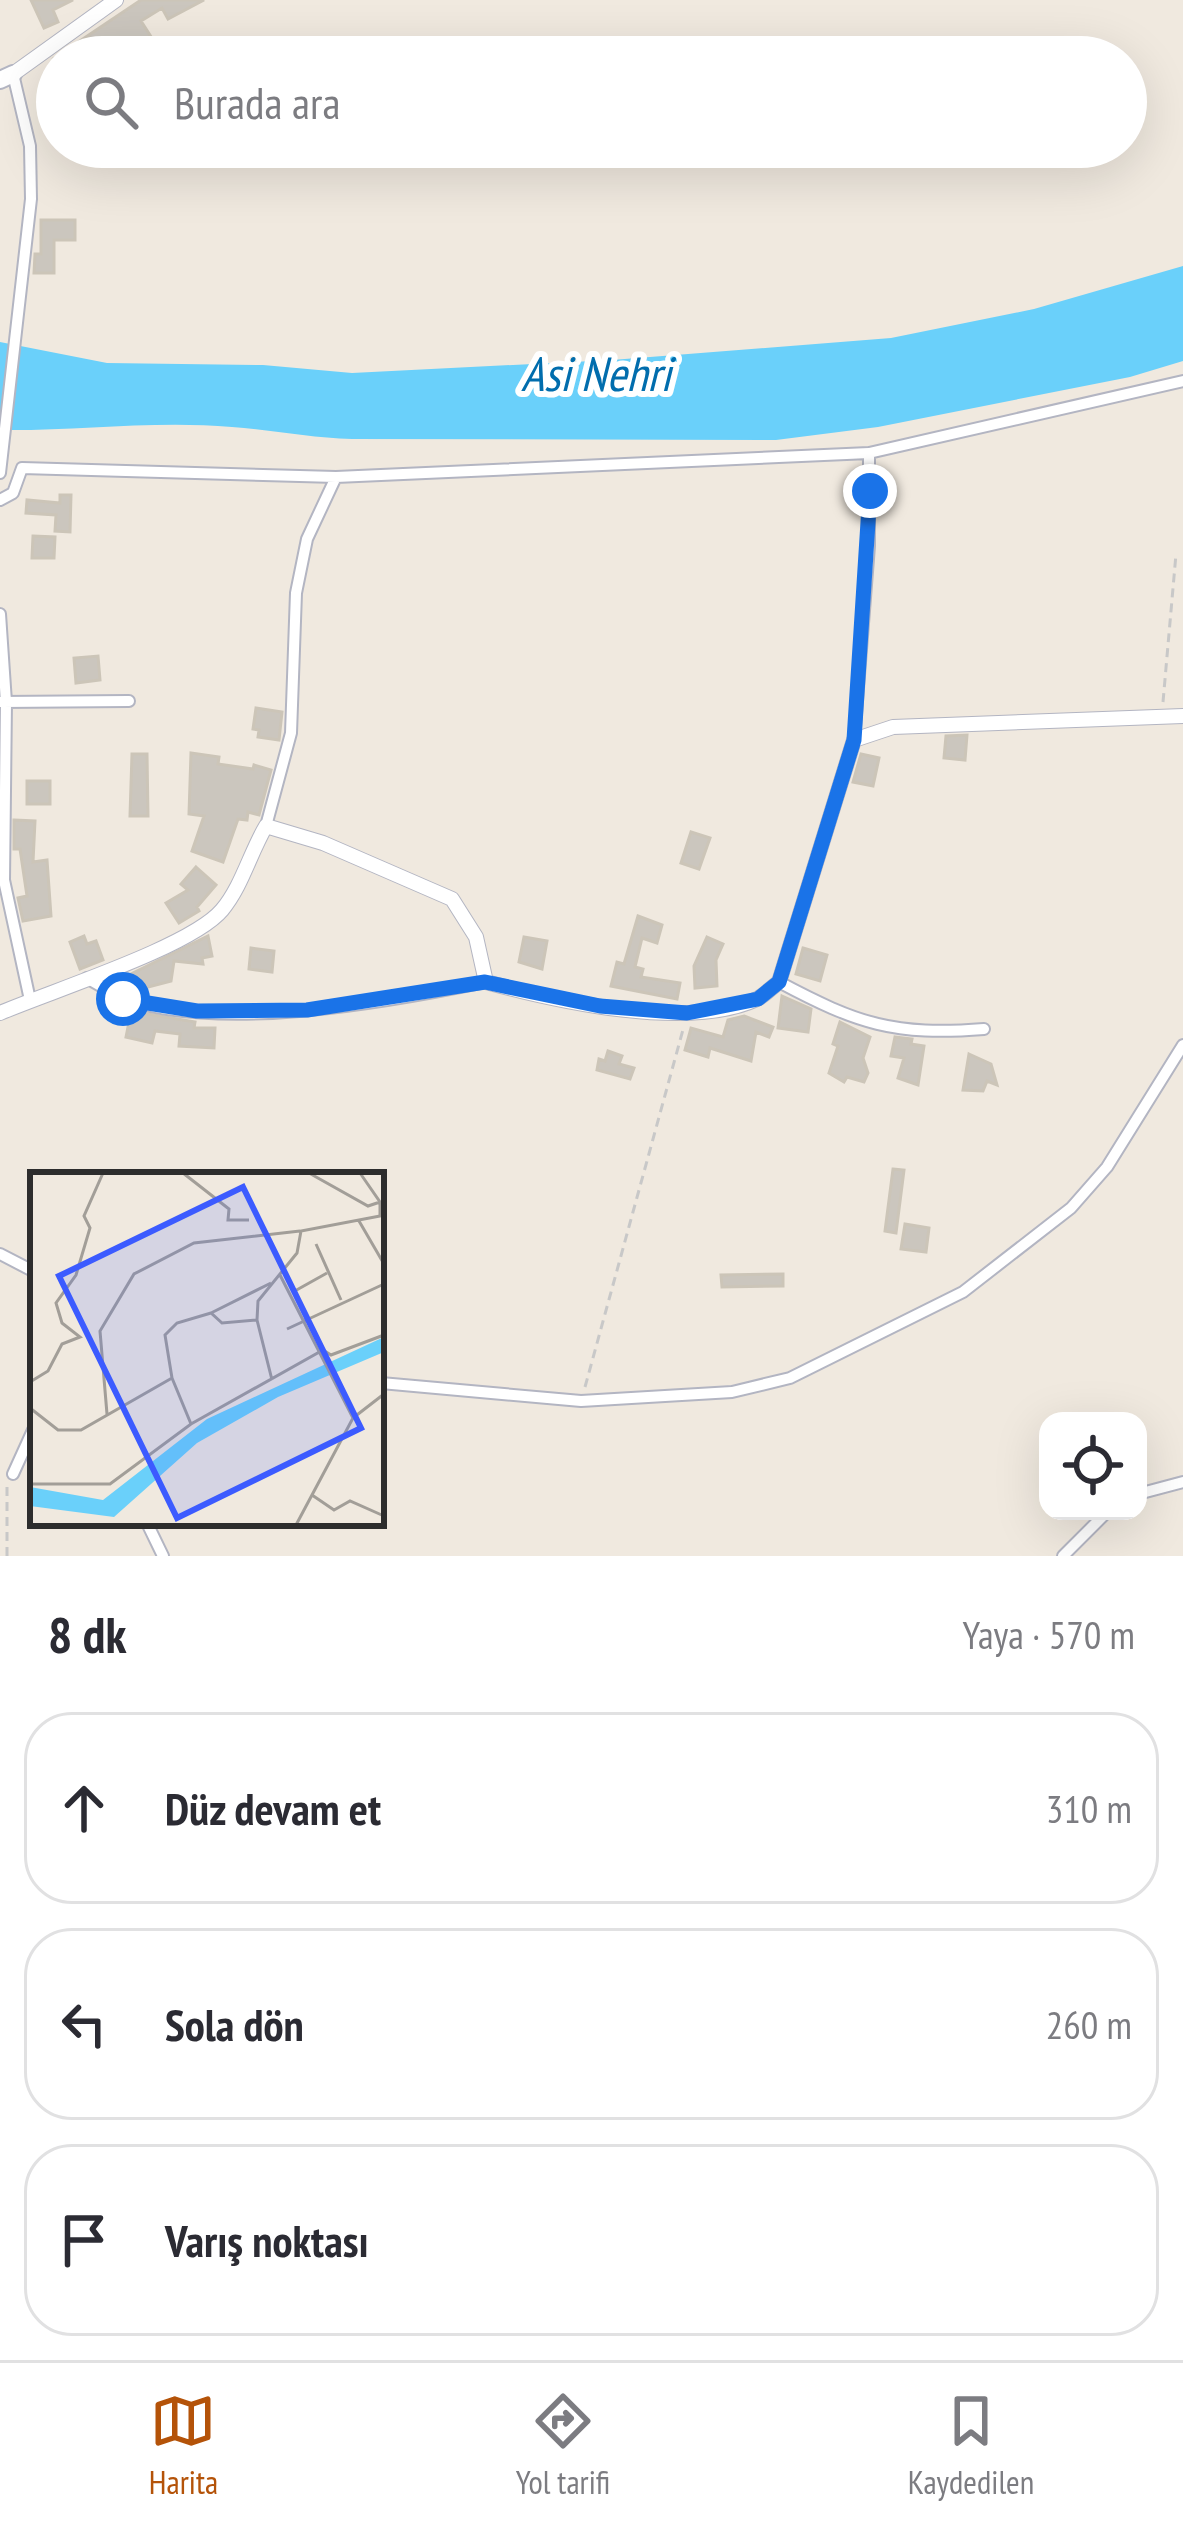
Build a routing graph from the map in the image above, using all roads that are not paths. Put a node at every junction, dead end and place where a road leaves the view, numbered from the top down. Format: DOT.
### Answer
graph roads {
  1 [pos="116,0"];
  2 [pos="65,36"];
  3 [pos="36,57"];
  4 [pos="7,77"];
  5 [pos="1183,381"];
  6 [pos="869,453"];
  7 [pos="0,472"];
  8 [pos="336,477"];
  9 [pos="0,500"];
  10 [pos="0,614"];
  11 [pos="129,701"];
  12 [pos="3,702"];
  13 [pos="1183,716"];
  14 [pos="854,740"];
  15 [pos="266,826"];
  16 [pos="2,880"];
  17 [pos="87,978"];
  18 [pos="485,982"];
  19 [pos="779,982"];
  20 [pos="30,1000"];
  21 [pos="0,1013"];
  22 [pos="984,1029"];
  23 [pos="1183,1045"];
  24 [pos="0,1254"];
  25 [pos="30,1269"];
  26 [pos="384,1384"];
  27 [pos="30,1437"];
  28 [pos="14,1474"];
  29 [pos="1183,1482"];
  30 [pos="1147,1492"];
  31 [pos="1099,1520"];
  32 [pos="148,1526"];
  33 [pos="163,1556"];
  34 [pos="1063,1556"];
  1 -- 2 [label="street"];
  3 -- 4 [label="street"];
  4 -- 7 [label="street"];
  5 -- 6 [label="street"];
  6 -- 8 [label="street"];
  6 -- 14 [label="street"];
  8 -- 9 [label="street"];
  8 -- 15 [label="street"];
  10 -- 12 [label="street"];
  11 -- 12 [label="street"];
  12 -- 16 [label="street"];
  13 -- 14 [label="street"];
  14 -- 19 [label="street"];
  15 -- 17 [label="street"];
  15 -- 18 [label="street"];
  16 -- 20 [label="street"];
  17 -- 18 [label="street"];
  17 -- 20 [label="street"];
  18 -- 19 [label="street"];
  19 -- 22 [label="street"];
  20 -- 21 [label="street"];
  23 -- 26 [label="street"];
  24 -- 25 [label="street"];
  27 -- 28 [label="street"];
  29 -- 30 [label="street"];
  31 -- 34 [label="street"];
  32 -- 33 [label="street"];
}
